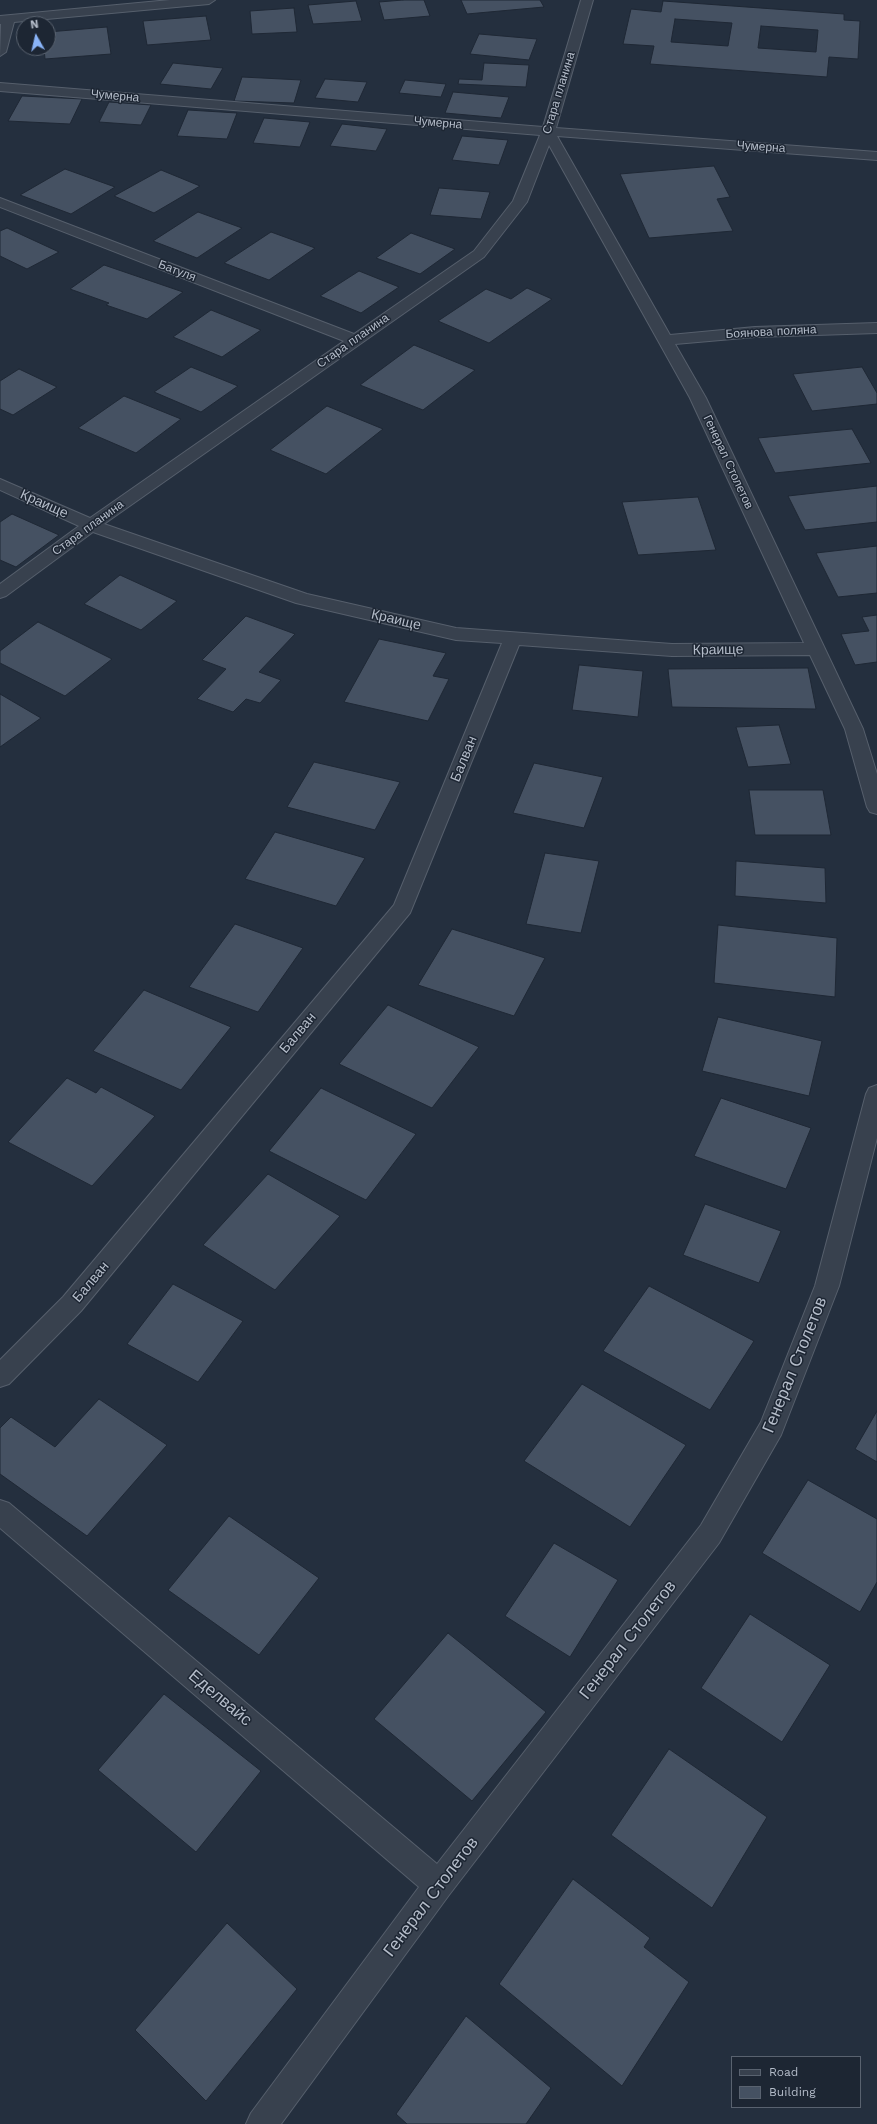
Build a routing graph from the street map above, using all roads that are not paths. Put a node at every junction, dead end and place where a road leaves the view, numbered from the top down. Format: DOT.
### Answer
graph roads {
  1 [pos="209,0"];
  2 [pos="587,0"];
  3 [pos="4,19"];
  4 [pos="0,52"];
  5 [pos="0,87"];
  6 [pos="548,131"];
  7 [pos="877,156"];
  8 [pos="0,202"];
  9 [pos="877,328"];
  10 [pos="354,340"];
  11 [pos="665,340"];
  12 [pos="0,484"];
  13 [pos="91,525"];
  14 [pos="0,592"];
  15 [pos="513,638"];
  16 [pos="815,649"];
  17 [pos="877,808"];
  18 [pos="877,1094"];
  19 [pos="0,1376"];
  20 [pos="0,1512"];
  21 [pos="439,1884"];
  22 [pos="262,2124"];
  1 -- 3 [label="street"];
  2 -- 6 [label="street, Стара планина"];
  3 -- 4 [label="street"];
  5 -- 6 [label="street, Чумерна"];
  6 -- 7 [label="street, Чумерна"];
  6 -- 10 [label="street, Стара планина"];
  6 -- 11 [label="street, Генерал Столетов"];
  8 -- 10 [label="street, Батуля"];
  9 -- 11 [label="street, Боянова поляна"];
  10 -- 13 [label="street, Стара планина"];
  11 -- 16 [label="street, Генерал Столетов"];
  12 -- 13 [label="street, Краище"];
  13 -- 14 [label="street, Стара планина"];
  13 -- 15 [label="street, Краище"];
  15 -- 16 [label="street, Краище"];
  15 -- 19 [label="street, Балван"];
  16 -- 17 [label="street, Генерал Столетов"];
  18 -- 21 [label="street, Генерал Столетов"];
  20 -- 21 [label="street, Еделвайс"];
  21 -- 22 [label="street, Генерал Столетов"];
}
